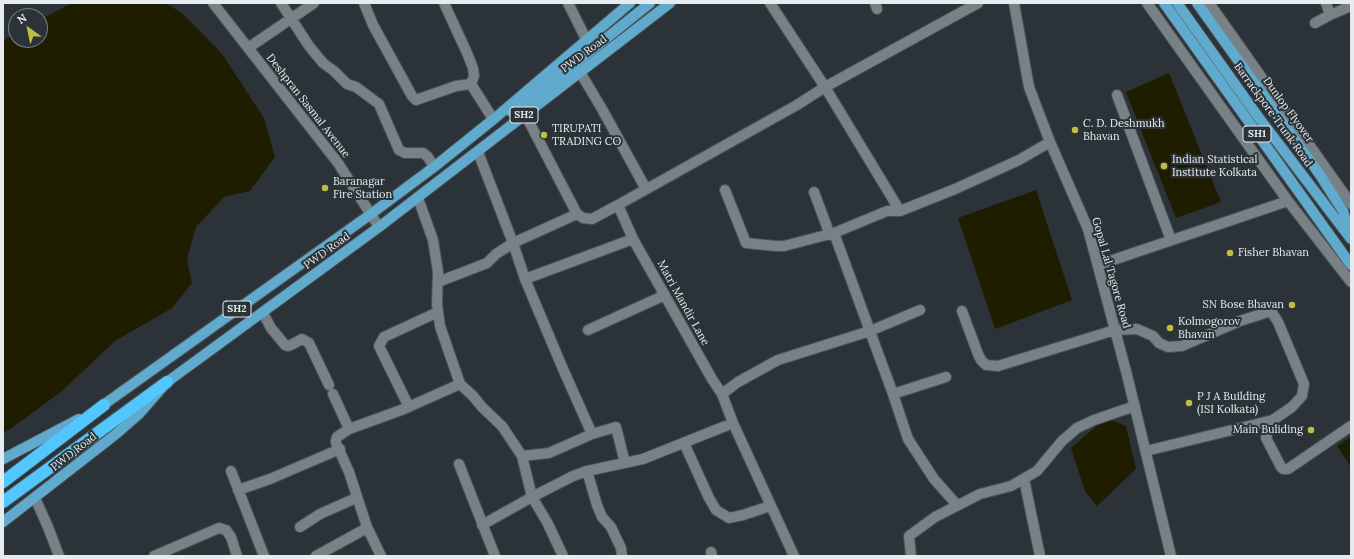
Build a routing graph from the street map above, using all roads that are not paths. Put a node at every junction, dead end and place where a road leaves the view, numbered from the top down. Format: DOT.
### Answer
graph roads {
  1 [pos="213,3"];
  2 [pos="280,3"];
  3 [pos="314,3"];
  4 [pos="364,3"];
  5 [pos="456,3"];
  6 [pos="568,3"];
  7 [pos="630,3"];
  8 [pos="650,3"];
  9 [pos="670,3"];
  10 [pos="770,3"];
  11 [pos="978,3"];
  12 [pos="1014,3"];
  13 [pos="1147,3"];
  14 [pos="1164,3"];
  15 [pos="1177,3"];
  16 [pos="1197,3"];
  17 [pos="1208,3"];
  18 [pos="1326,3"];
  19 [pos="445,5"];
  20 [pos="1351,6"];
  21 [pos="1330,15"];
  22 [pos="290,18"];
  23 [pos="1315,23"];
  24 [pos="586,39"];
  25 [pos="248,48"];
  26 [pos="580,72"];
  27 [pos="471,84"];
  28 [pos="825,87"];
  29 [pos="1117,95"];
  30 [pos="525,114"];
  31 [pos="494,119"];
  32 [pos="1050,142"];
  33 [pos="478,152"];
  34 [pos="434,167"];
  35 [pos="646,189"];
  36 [pos="725,190"];
  37 [pos="814,192"];
  38 [pos="418,198"];
  39 [pos="1288,201"];
  40 [pos="1351,204"];
  41 [pos="618,205"];
  42 [pos="900,211"];
  43 [pos="371,214"];
  44 [pos="577,214"];
  45 [pos="379,227"];
  46 [pos="832,234"];
  47 [pos="1351,236"];
  48 [pos="633,239"];
  49 [pos="1351,239"];
  50 [pos="1171,240"];
  51 [pos="513,244"];
  52 [pos="1098,265"];
  53 [pos="1351,265"];
  54 [pos="525,280"];
  55 [pos="438,282"];
  56 [pos="1351,282"];
  57 [pos="665,295"];
  58 [pos="920,310"];
  59 [pos="962,311"];
  60 [pos="438,312"];
  61 [pos="263,313"];
  62 [pos="588,330"];
  63 [pos="1115,330"];
  64 [pos="870,331"];
  65 [pos="946,376"];
  66 [pos="166,382"];
  67 [pos="460,384"];
  68 [pos="722,394"];
  69 [pos="893,394"];
  70 [pos="104,405"];
  71 [pos="1135,406"];
  72 [pos="409,407"];
  73 [pos="1273,420"];
  74 [pos="733,423"];
  75 [pos="1351,426"];
  76 [pos="349,430"];
  77 [pos="592,434"];
  78 [pos="684,443"];
  79 [pos="340,449"];
  80 [pos="1146,451"];
  81 [pos="522,456"];
  82 [pos="3,459"];
  83 [pos="625,463"];
  84 [pos="459,464"];
  85 [pos="231,471"];
  86 [pos="587,471"];
  87 [pos="1024,479"];
  88 [pos="3,482"];
  89 [pos="238,490"];
  90 [pos="532,497"];
  91 [pos="34,498"];
  92 [pos="356,498"];
  93 [pos="3,502"];
  94 [pos="958,505"];
  95 [pos="770,506"];
  96 [pos="3,522"];
  97 [pos="482,525"];
  98 [pos="300,526"];
  99 [pos="367,528"];
  100 [pos="58,556"];
  101 [pos="154,556"];
  102 [pos="237,556"];
  103 [pos="264,556"];
  104 [pos="316,556"];
  105 [pos="381,556"];
  106 [pos="495,556"];
  107 [pos="563,556"];
  108 [pos="622,556"];
  109 [pos="794,556"];
  110 [pos="911,556"];
  111 [pos="1040,556"];
  112 [pos="1171,556"];
  1 -- 25 [label="street, Deshpran Sasmal Avenue"];
  2 -- 22 [label="street"];
  3 -- 22 [label="street"];
  4 -- 27 [label="street"];
  5 -- 19 [label="street"];
  6 -- 24 [label="street"];
  7 -- 24 [label="main road, PWD Road / SH2"];
  8 -- 31 [label="main road"];
  9 -- 26 [label="main road, PWD Road / SH2"];
  10 -- 28 [label="street"];
  11 -- 28 [label="street"];
  12 -- 32 [label="street, Gopal Lal Tagore Road"];
  13 -- 39 [label="street"];
  14 -- 53 [label="main road, SH1"];
  15 -- 49 [label="main road, Barrackpore Trunk Road / SH1"];
  16 -- 47 [label="main road, Dunlop Flyover"];
  17 -- 40 [label="street"];
  18 -- 21 [label="street"];
  19 -- 27 [label="street"];
  20 -- 21 [label="street"];
  21 -- 23 [label="street"];
  22 -- 25 [label="street"];
  22 -- 34 [label="street"];
  24 -- 31 [label="main road, PWD Road / SH2"];
  25 -- 43 [label="street, Deshpran Sasmal Avenue"];
  26 -- 30 [label="main road, PWD Road / SH2"];
  26 -- 35 [label="street"];
  27 -- 31 [label="street"];
  28 -- 35 [label="street"];
  28 -- 42 [label="street"];
  29 -- 50 [label="street"];
  30 -- 33 [label="main road, PWD Road / SH2"];
  30 -- 44 [label="street"];
  31 -- 34 [label="main road, PWD Road / SH2"];
  32 -- 42 [label="street"];
  32 -- 52 [label="street, Gopal Lal Tagore Road"];
  33 -- 38 [label="main road, PWD Road / SH2"];
  33 -- 51 [label="street"];
  34 -- 43 [label="main road, PWD Road / SH2"];
  35 -- 41 [label="street"];
  36 -- 46 [label="street"];
  37 -- 46 [label="street"];
  38 -- 45 [label="main road, PWD Road / SH2"];
  38 -- 55 [label="street"];
  39 -- 50 [label="street"];
  39 -- 56 [label="street"];
  41 -- 44 [label="street"];
  41 -- 48 [label="street, Matri Mandir Lane"];
  42 -- 46 [label="street"];
  43 -- 45 [label="street, Deshpran Sasmal Avenue"];
  43 -- 70 [label="main road, PWD Road / SH2"];
  44 -- 51 [label="street"];
  45 -- 61 [label="main road, PWD Road / SH2"];
  46 -- 64 [label="street"];
  48 -- 54 [label="street"];
  48 -- 57 [label="street, Matri Mandir Lane"];
  50 -- 52 [label="street"];
  51 -- 54 [label="street"];
  51 -- 55 [label="street"];
  52 -- 63 [label="street, Gopal Lal Tagore Road"];
  54 -- 77 [label="street"];
  55 -- 60 [label="street"];
  57 -- 62 [label="street"];
  57 -- 68 [label="street, Matri Mandir Lane"];
  58 -- 64 [label="street"];
  59 -- 63 [label="street"];
  60 -- 67 [label="street"];
  60 -- 72 [label="street"];
  61 -- 66 [label="main road, PWD Road / SH2"];
  61 -- 76 [label="street"];
  63 -- 71 [label="street, Gopal Lal Tagore Road"];
  63 -- 73 [label="street"];
  64 -- 68 [label="street"];
  64 -- 69 [label="street"];
  65 -- 69 [label="street"];
  66 -- 91 [label="main road, PWD Road / SH2"];
  66 -- 93 [label="highway"];
  67 -- 72 [label="street"];
  67 -- 81 [label="street"];
  68 -- 74 [label="street, Matri Mandir Lane"];
  69 -- 94 [label="street"];
  70 -- 82 [label="main road, PWD Road / SH2"];
  70 -- 88 [label="highway"];
  71 -- 80 [label="street, Gopal Lal Tagore Road"];
  71 -- 87 [label="street"];
  72 -- 76 [label="street"];
  73 -- 75 [label="street"];
  73 -- 80 [label="street"];
  74 -- 78 [label="street"];
  74 -- 95 [label="street, Matri Mandir Lane"];
  76 -- 79 [label="street"];
  77 -- 81 [label="street"];
  77 -- 83 [label="street"];
  78 -- 83 [label="street"];
  78 -- 95 [label="street"];
  79 -- 89 [label="street"];
  79 -- 92 [label="street"];
  80 -- 112 [label="street, Gopal Lal Tagore Road"];
  81 -- 90 [label="street"];
  83 -- 86 [label="street"];
  84 -- 97 [label="street"];
  85 -- 89 [label="street"];
  86 -- 90 [label="street"];
  86 -- 108 [label="street"];
  87 -- 94 [label="street"];
  87 -- 111 [label="street"];
  89 -- 103 [label="street"];
  90 -- 97 [label="street"];
  90 -- 107 [label="street"];
  91 -- 96 [label="main road, PWD Road / SH2"];
  91 -- 100 [label="street"];
  92 -- 98 [label="street"];
  92 -- 99 [label="street"];
  94 -- 110 [label="street"];
  95 -- 109 [label="street, Matri Mandir Lane"];
  97 -- 106 [label="street"];
  99 -- 104 [label="street"];
  99 -- 105 [label="street"];
  101 -- 102 [label="street"];
}
